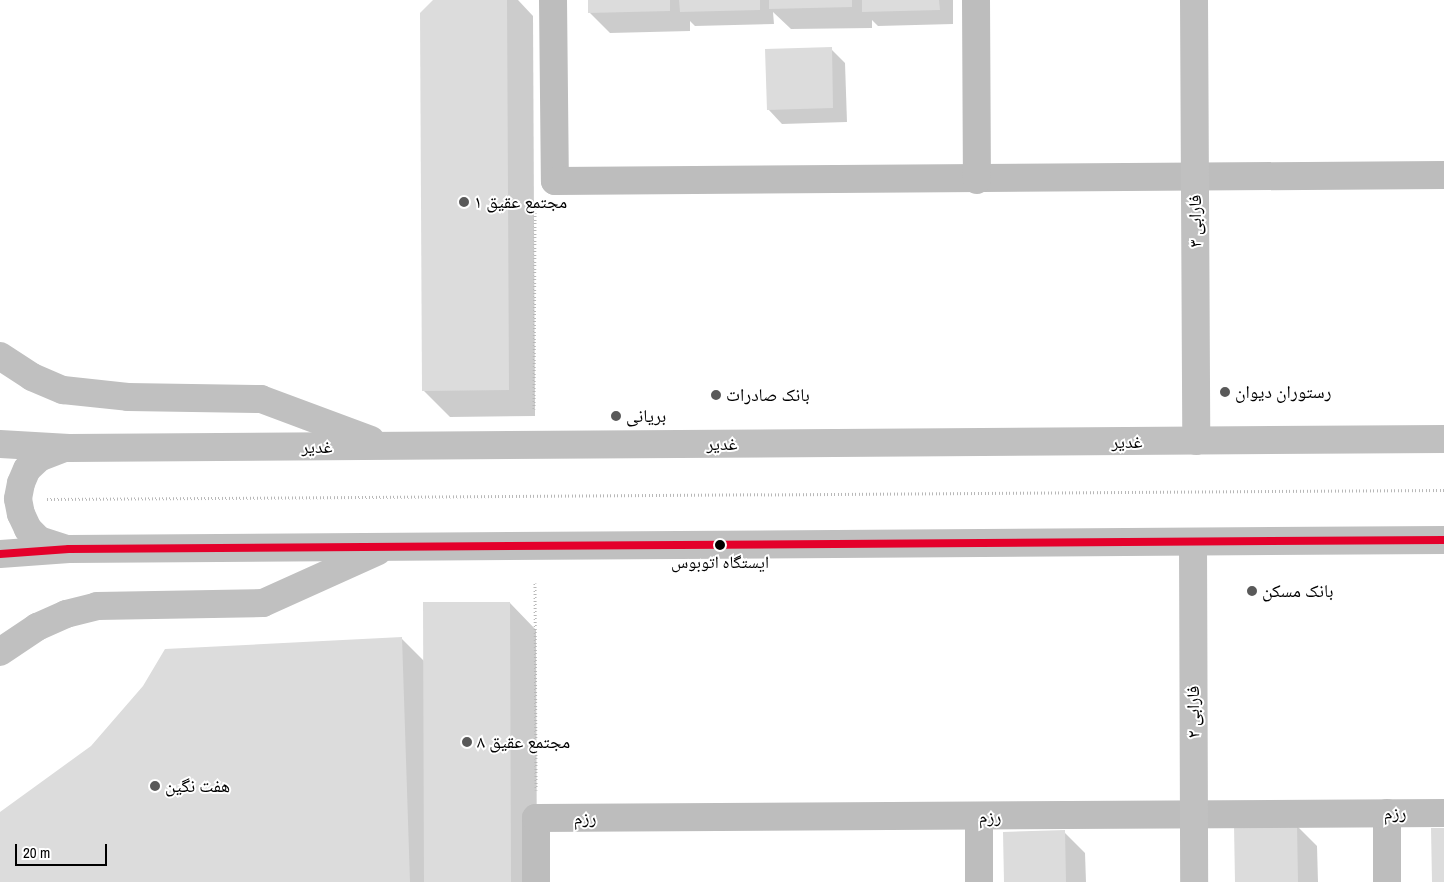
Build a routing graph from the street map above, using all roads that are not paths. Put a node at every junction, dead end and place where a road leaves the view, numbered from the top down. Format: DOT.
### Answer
graph roads {
  1 [pos="553,0"];
  2 [pos="976,0"];
  3 [pos="1194,0"];
  4 [pos="1444,175"];
  5 [pos="1194,176"];
  6 [pos="977,180"];
  7 [pos="0,356"];
  8 [pos="1444,439"];
  9 [pos="1196,441"];
  10 [pos="0,444"];
  11 [pos="387,446"];
  12 [pos="69,448"];
  13 [pos="1444,540"];
  14 [pos="1193,542"];
  15 [pos="387,547"];
  16 [pos="69,549"];
  17 [pos="0,554"];
  18 [pos="0,652"];
  19 [pos="1387,813"];
  20 [pos="1444,813"];
  21 [pos="1194,815"];
  22 [pos="979,817"];
  23 [pos="536,882"];
  24 [pos="979,882"];
  25 [pos="1194,882"];
  26 [pos="1387,882"];
  1 -- 6 [label="street"];
  2 -- 6 [label="street"];
  3 -- 5 [label="main road, فارابی ۳"];
  4 -- 5 [label="street"];
  5 -- 6 [label="street"];
  5 -- 9 [label="main road, فارابی ۳"];
  7 -- 11 [label="main road"];
  8 -- 9 [label="main road, غدیر"];
  9 -- 11 [label="main road, غدیر"];
  10 -- 12 [label="main road, غدیر"];
  11 -- 12 [label="main road, غدیر"];
  12 -- 16 [label="main road"];
  13 -- 14 [label="main road"];
  14 -- 15 [label="main road"];
  14 -- 21 [label="main road, فارابی ۲"];
  15 -- 16 [label="main road"];
  15 -- 18 [label="main road"];
  16 -- 17 [label="main road"];
  19 -- 20 [label="street, رزم"];
  19 -- 21 [label="street, رزم"];
  19 -- 26 [label="street"];
  21 -- 22 [label="street, رزم"];
  21 -- 25 [label="main road, فارابی ۲"];
  22 -- 23 [label="street, رزم"];
  22 -- 24 [label="street"];
}
